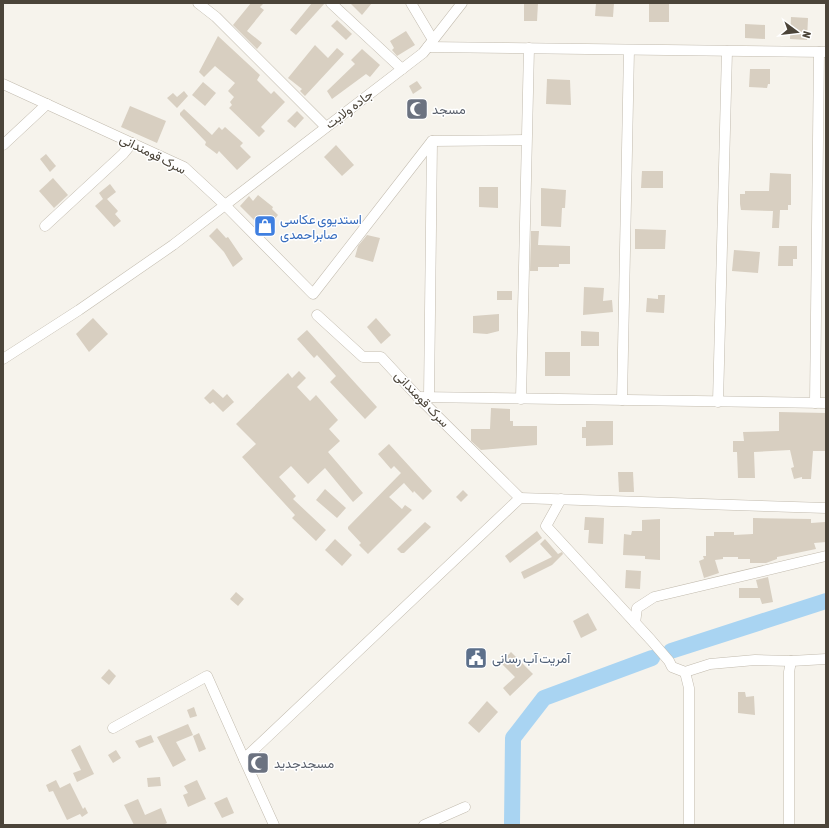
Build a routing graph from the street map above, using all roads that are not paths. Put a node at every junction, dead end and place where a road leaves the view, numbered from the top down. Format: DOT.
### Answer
graph roads {
  1 [pos="198,3"];
  2 [pos="331,3"];
  3 [pos="411,3"];
  4 [pos="462,3"];
  5 [pos="430,43"];
  6 [pos="529,48"];
  7 [pos="629,50"];
  8 [pos="727,51"];
  9 [pos="822,52"];
  10 [pos="402,69"];
  11 [pos="3,84"];
  12 [pos="47,104"];
  13 [pos="326,127"];
  14 [pos="432,140"];
  15 [pos="526,140"];
  16 [pos="132,143"];
  17 [pos="3,145"];
  18 [pos="224,204"];
  19 [pos="45,226"];
  20 [pos="317,315"];
  21 [pos="3,359"];
  22 [pos="418,397"];
  23 [pos="429,397"];
  24 [pos="521,399"];
  25 [pos="622,400"];
  26 [pos="718,402"];
  27 [pos="816,403"];
  28 [pos="826,403"];
  29 [pos="520,498"];
  30 [pos="561,499"];
  31 [pos="826,508"];
  32 [pos="826,556"];
  33 [pos="635,623"];
  34 [pos="826,659"];
  35 [pos="791,661"];
  36 [pos="685,672"];
  37 [pos="113,728"];
  38 [pos="244,759"];
  39 [pos="465,807"];
  40 [pos="274,825"];
  41 [pos="424,825"];
  42 [pos="689,825"];
  43 [pos="789,825"];
  1 -- 13 [label="street"];
  2 -- 10 [label="street"];
  3 -- 5 [label="street"];
  4 -- 5 [label="street, جاده ولایت"];
  5 -- 6 [label="street"];
  5 -- 10 [label="street, جاده ولایت"];
  6 -- 7 [label="street"];
  6 -- 15 [label="street"];
  7 -- 8 [label="street"];
  7 -- 25 [label="street"];
  8 -- 9 [label="street"];
  8 -- 26 [label="street"];
  9 -- 27 [label="street"];
  10 -- 13 [label="street, جاده ولایت"];
  11 -- 12 [label="street, سرک قومندانی"];
  12 -- 16 [label="street, سرک قومندانی"];
  12 -- 17 [label="street"];
  13 -- 18 [label="street, جاده ولایت"];
  14 -- 15 [label="street"];
  14 -- 18 [label="street, سرک قومندانی"];
  14 -- 23 [label="street"];
  15 -- 24 [label="street"];
  16 -- 18 [label="street, سرک قومندانی"];
  16 -- 19 [label="street"];
  18 -- 21 [label="street, جاده ولایت"];
  20 -- 22 [label="street, سرک قومندانی"];
  22 -- 23 [label="street"];
  22 -- 29 [label="street, سرک قومندانی"];
  23 -- 24 [label="street"];
  24 -- 25 [label="street"];
  25 -- 26 [label="street"];
  26 -- 27 [label="street"];
  27 -- 28 [label="street"];
  29 -- 30 [label="street"];
  29 -- 38 [label="street"];
  30 -- 31 [label="street"];
  30 -- 33 [label="street"];
  32 -- 33 [label="street"];
  33 -- 36 [label="street"];
  34 -- 35 [label="street"];
  35 -- 36 [label="street"];
  35 -- 43 [label="street"];
  36 -- 42 [label="street"];
  37 -- 38 [label="street"];
  38 -- 40 [label="street"];
  39 -- 41 [label="street"];
}
